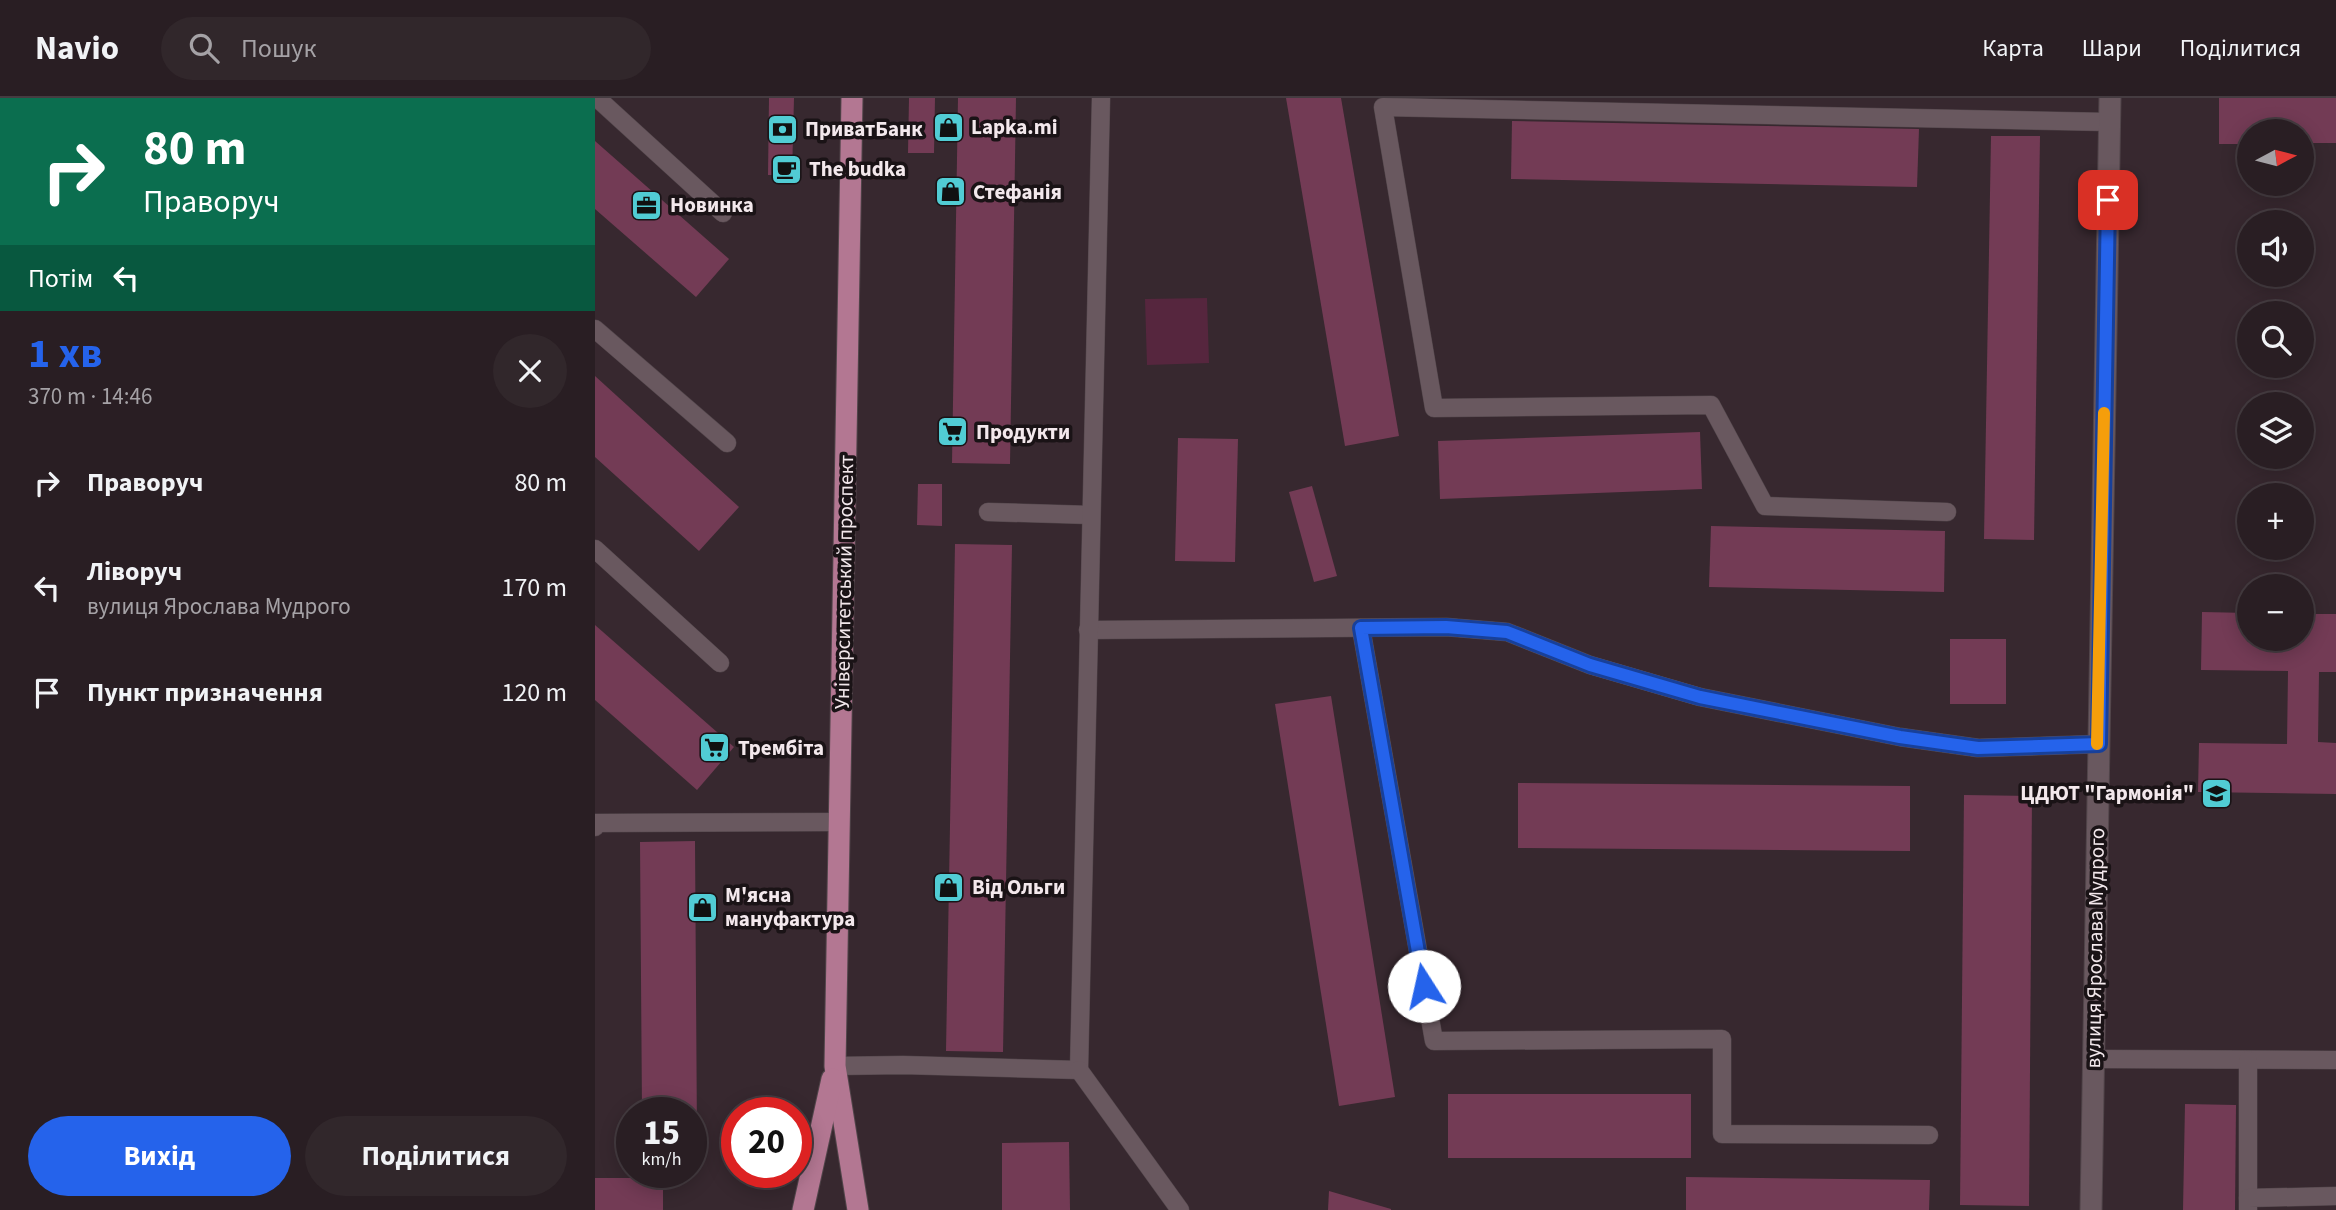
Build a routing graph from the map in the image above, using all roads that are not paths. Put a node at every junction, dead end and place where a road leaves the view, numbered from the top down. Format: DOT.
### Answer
graph roads {
  1 [pos="597,98"];
  2 [pos="852,98"];
  3 [pos="1101,98"];
  4 [pos="2110,98"];
  5 [pos="2109,122"];
  6 [pos="723,213"];
  7 [pos="595,329"];
  8 [pos="727,443"];
  9 [pos="988,512"];
  10 [pos="1947,512"];
  11 [pos="1091,515"];
  12 [pos="595,549"];
  13 [pos="1361,628"];
  14 [pos="1088,630"];
  15 [pos="720,663"];
  16 [pos="2099,744"];
  17 [pos="839,822"];
  18 [pos="595,827"];
  19 [pos="2094,1059"];
  20 [pos="2248,1060"];
  21 [pos="2336,1060"];
  22 [pos="835,1066"];
  23 [pos="1079,1070"];
  24 [pos="1929,1135"];
  25 [pos="2336,1196"];
  26 [pos="2248,1204"];
  27 [pos="803,1210"];
  28 [pos="858,1210"];
  29 [pos="1180,1210"];
  30 [pos="2091,1210"];
  1 -- 6 [label="lane"];
  2 -- 17 [label="main road, Університетський проспект"];
  3 -- 11 [label="lane"];
  4 -- 5 [label="street, вулиця Ярослава Мудрого"];
  5 -- 10 [label="lane"];
  5 -- 16 [label="street, вулиця Ярослава Мудрого"];
  7 -- 8 [label="lane"];
  9 -- 11 [label="lane"];
  11 -- 14 [label="lane"];
  12 -- 15 [label="lane"];
  13 -- 14 [label="lane"];
  13 -- 16 [label="lane"];
  13 -- 24 [label="lane"];
  14 -- 23 [label="lane"];
  16 -- 19 [label="street, вулиця Ярослава Мудрого"];
  17 -- 18 [label="lane"];
  17 -- 22 [label="main road, Університетський проспект"];
  19 -- 20 [label="lane"];
  19 -- 30 [label="street, вулиця Ярослава Мудрого"];
  20 -- 21 [label="lane"];
  20 -- 26 [label="lane"];
  22 -- 23 [label="lane"];
  22 -- 27 [label="main road"];
  22 -- 28 [label="main road"];
  23 -- 29 [label="lane"];
  25 -- 26 [label="lane"];
}
